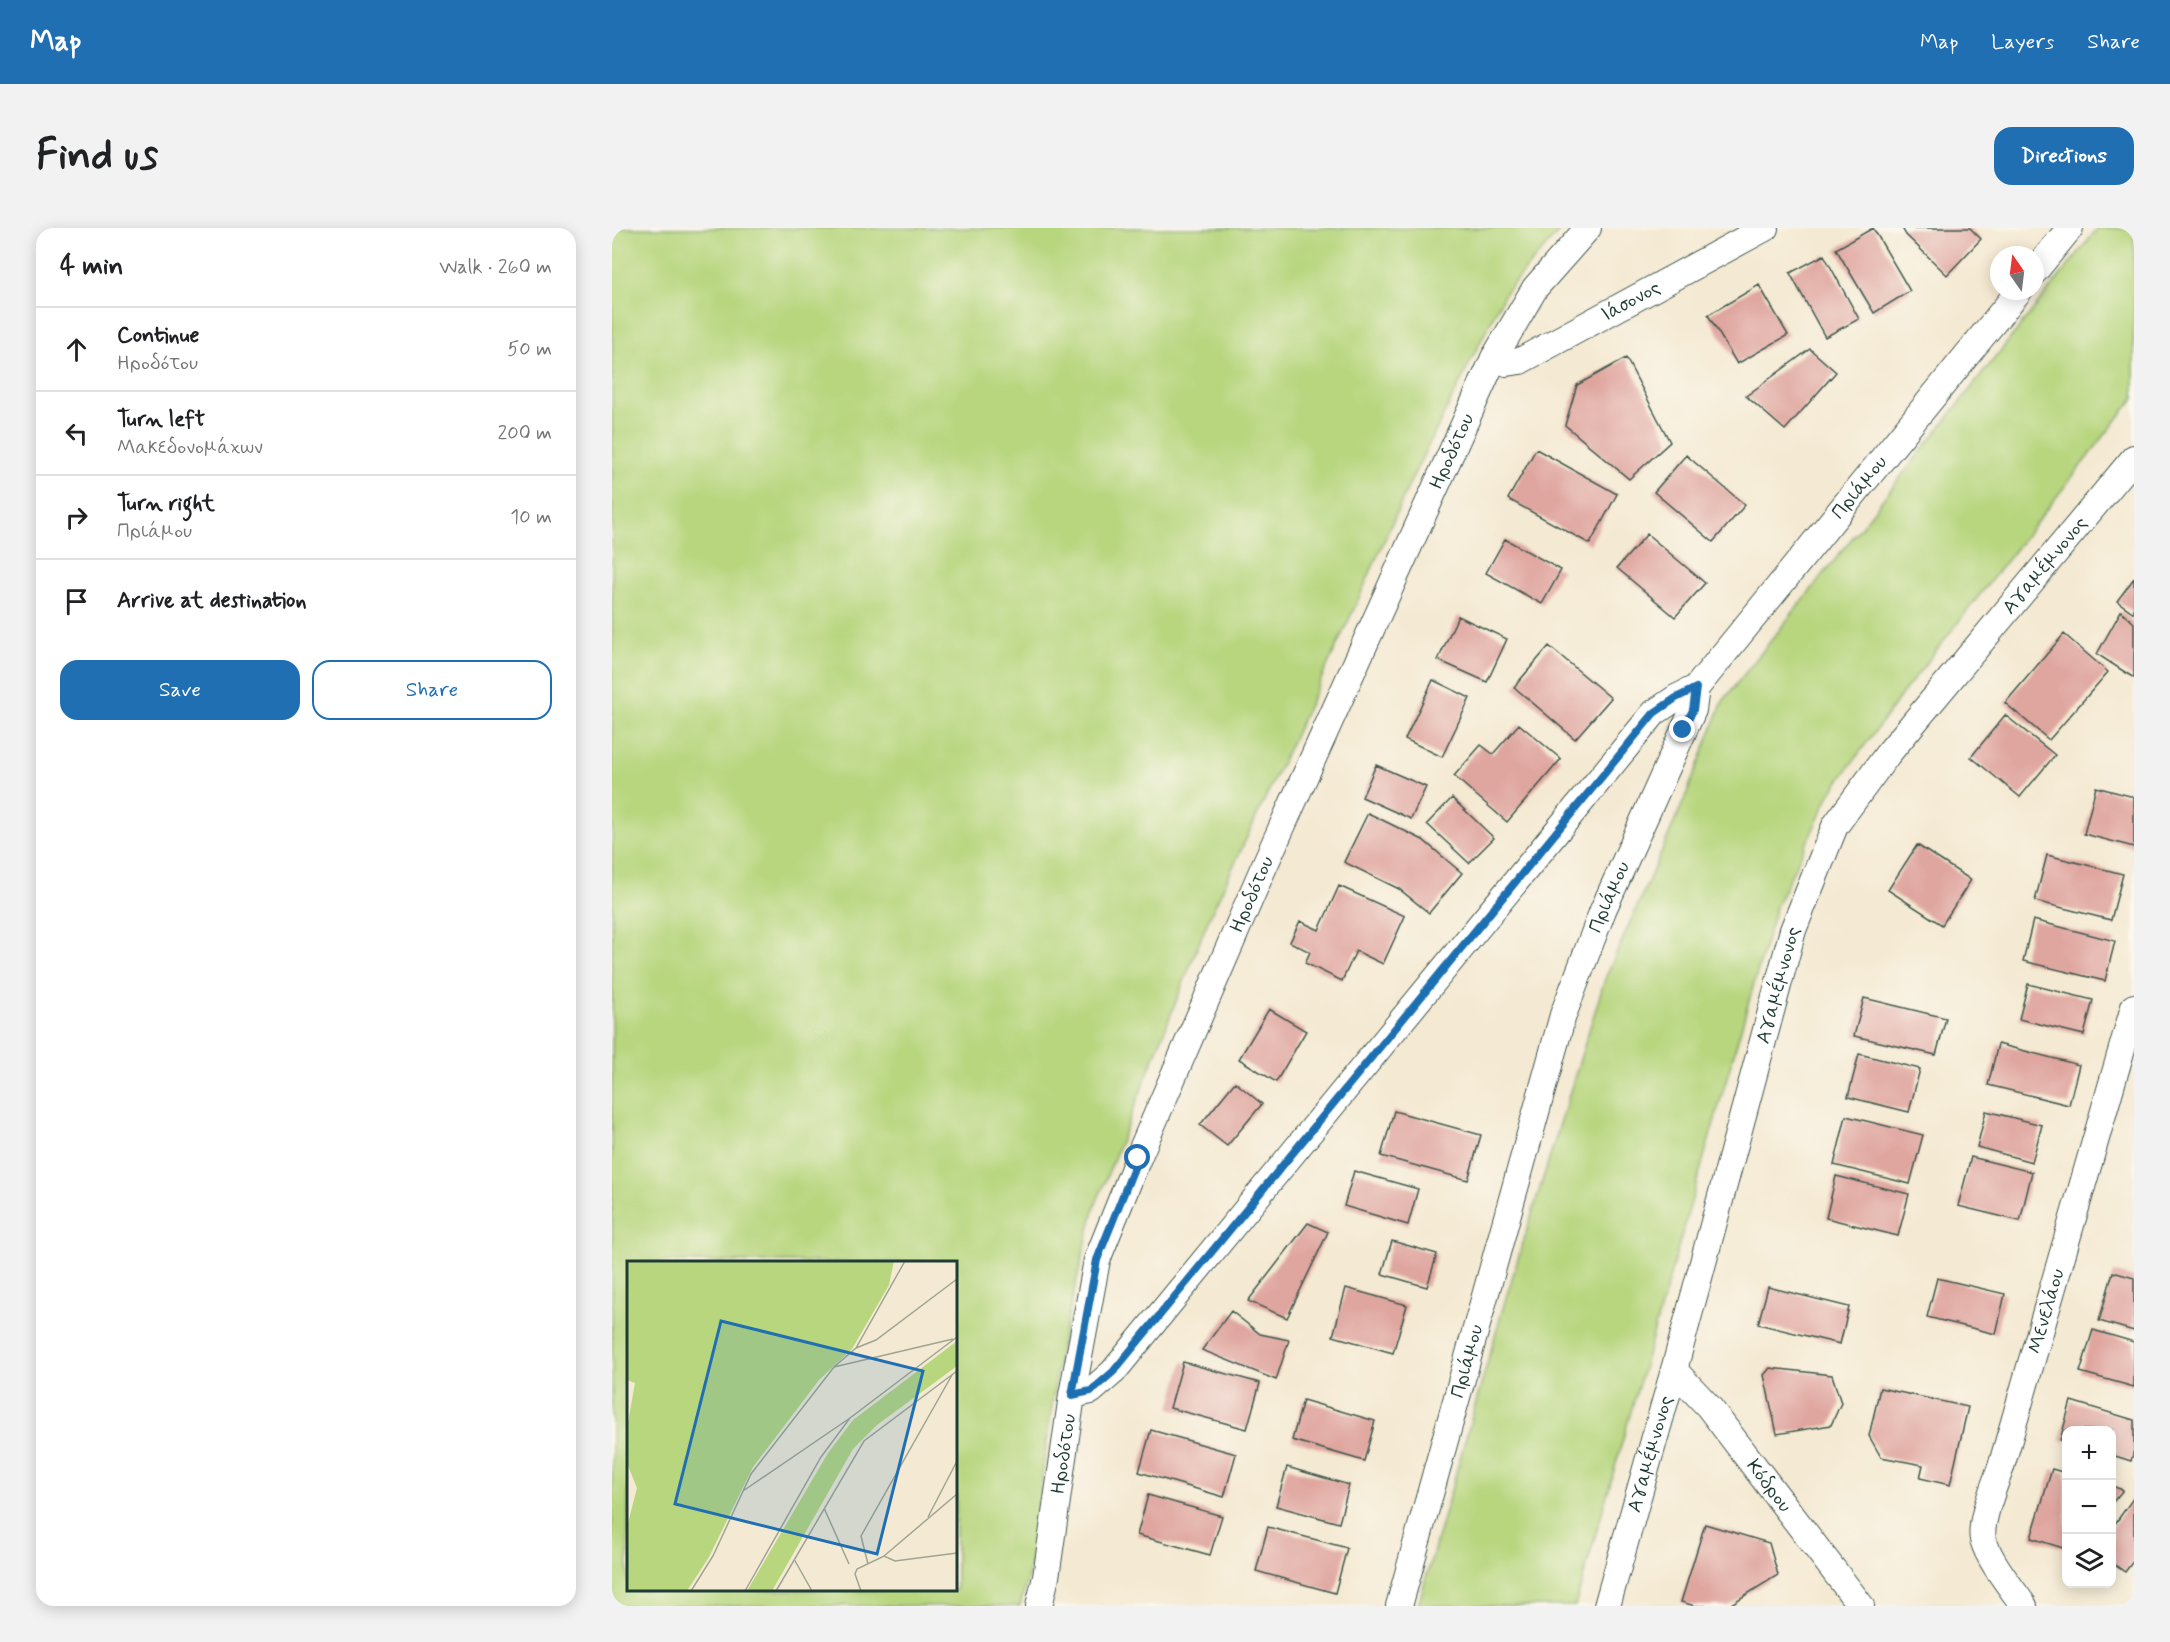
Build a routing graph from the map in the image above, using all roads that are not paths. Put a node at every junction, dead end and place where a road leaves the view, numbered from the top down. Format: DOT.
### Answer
graph roads {
  1 [pos="1588,228"];
  2 [pos="1766,228"];
  3 [pos="2070,228"];
  4 [pos="2044,260"];
  5 [pos="2012,300"];
  6 [pos="1494,358"];
  7 [pos="2134,458"];
  8 [pos="1696,688"];
  9 [pos="2134,1007"];
  10 [pos="1674,1370"];
  11 [pos="1072,1395"];
  12 [pos="1039,1606"];
  13 [pos="1399,1606"];
  14 [pos="1607,1606"];
  15 [pos="1861,1606"];
  16 [pos="2025,1606"];
  1 -- 6 [label="street, Ηροδότου"];
  2 -- 6 [label="street, Ιάσονος"];
  3 -- 4 [label="street"];
  5 -- 8 [label="street, Πριάμου"];
  6 -- 11 [label="street, Ηροδότου"];
  7 -- 10 [label="street, Αγαμέμνονος"];
  8 -- 11 [label="street"];
  8 -- 13 [label="street, Πριάμου"];
  9 -- 16 [label="street, Μενελάου"];
  10 -- 14 [label="street, Αγαμέμνονος"];
  10 -- 15 [label="street, Κόδρου"];
  11 -- 12 [label="street, Ηροδότου"];
}
